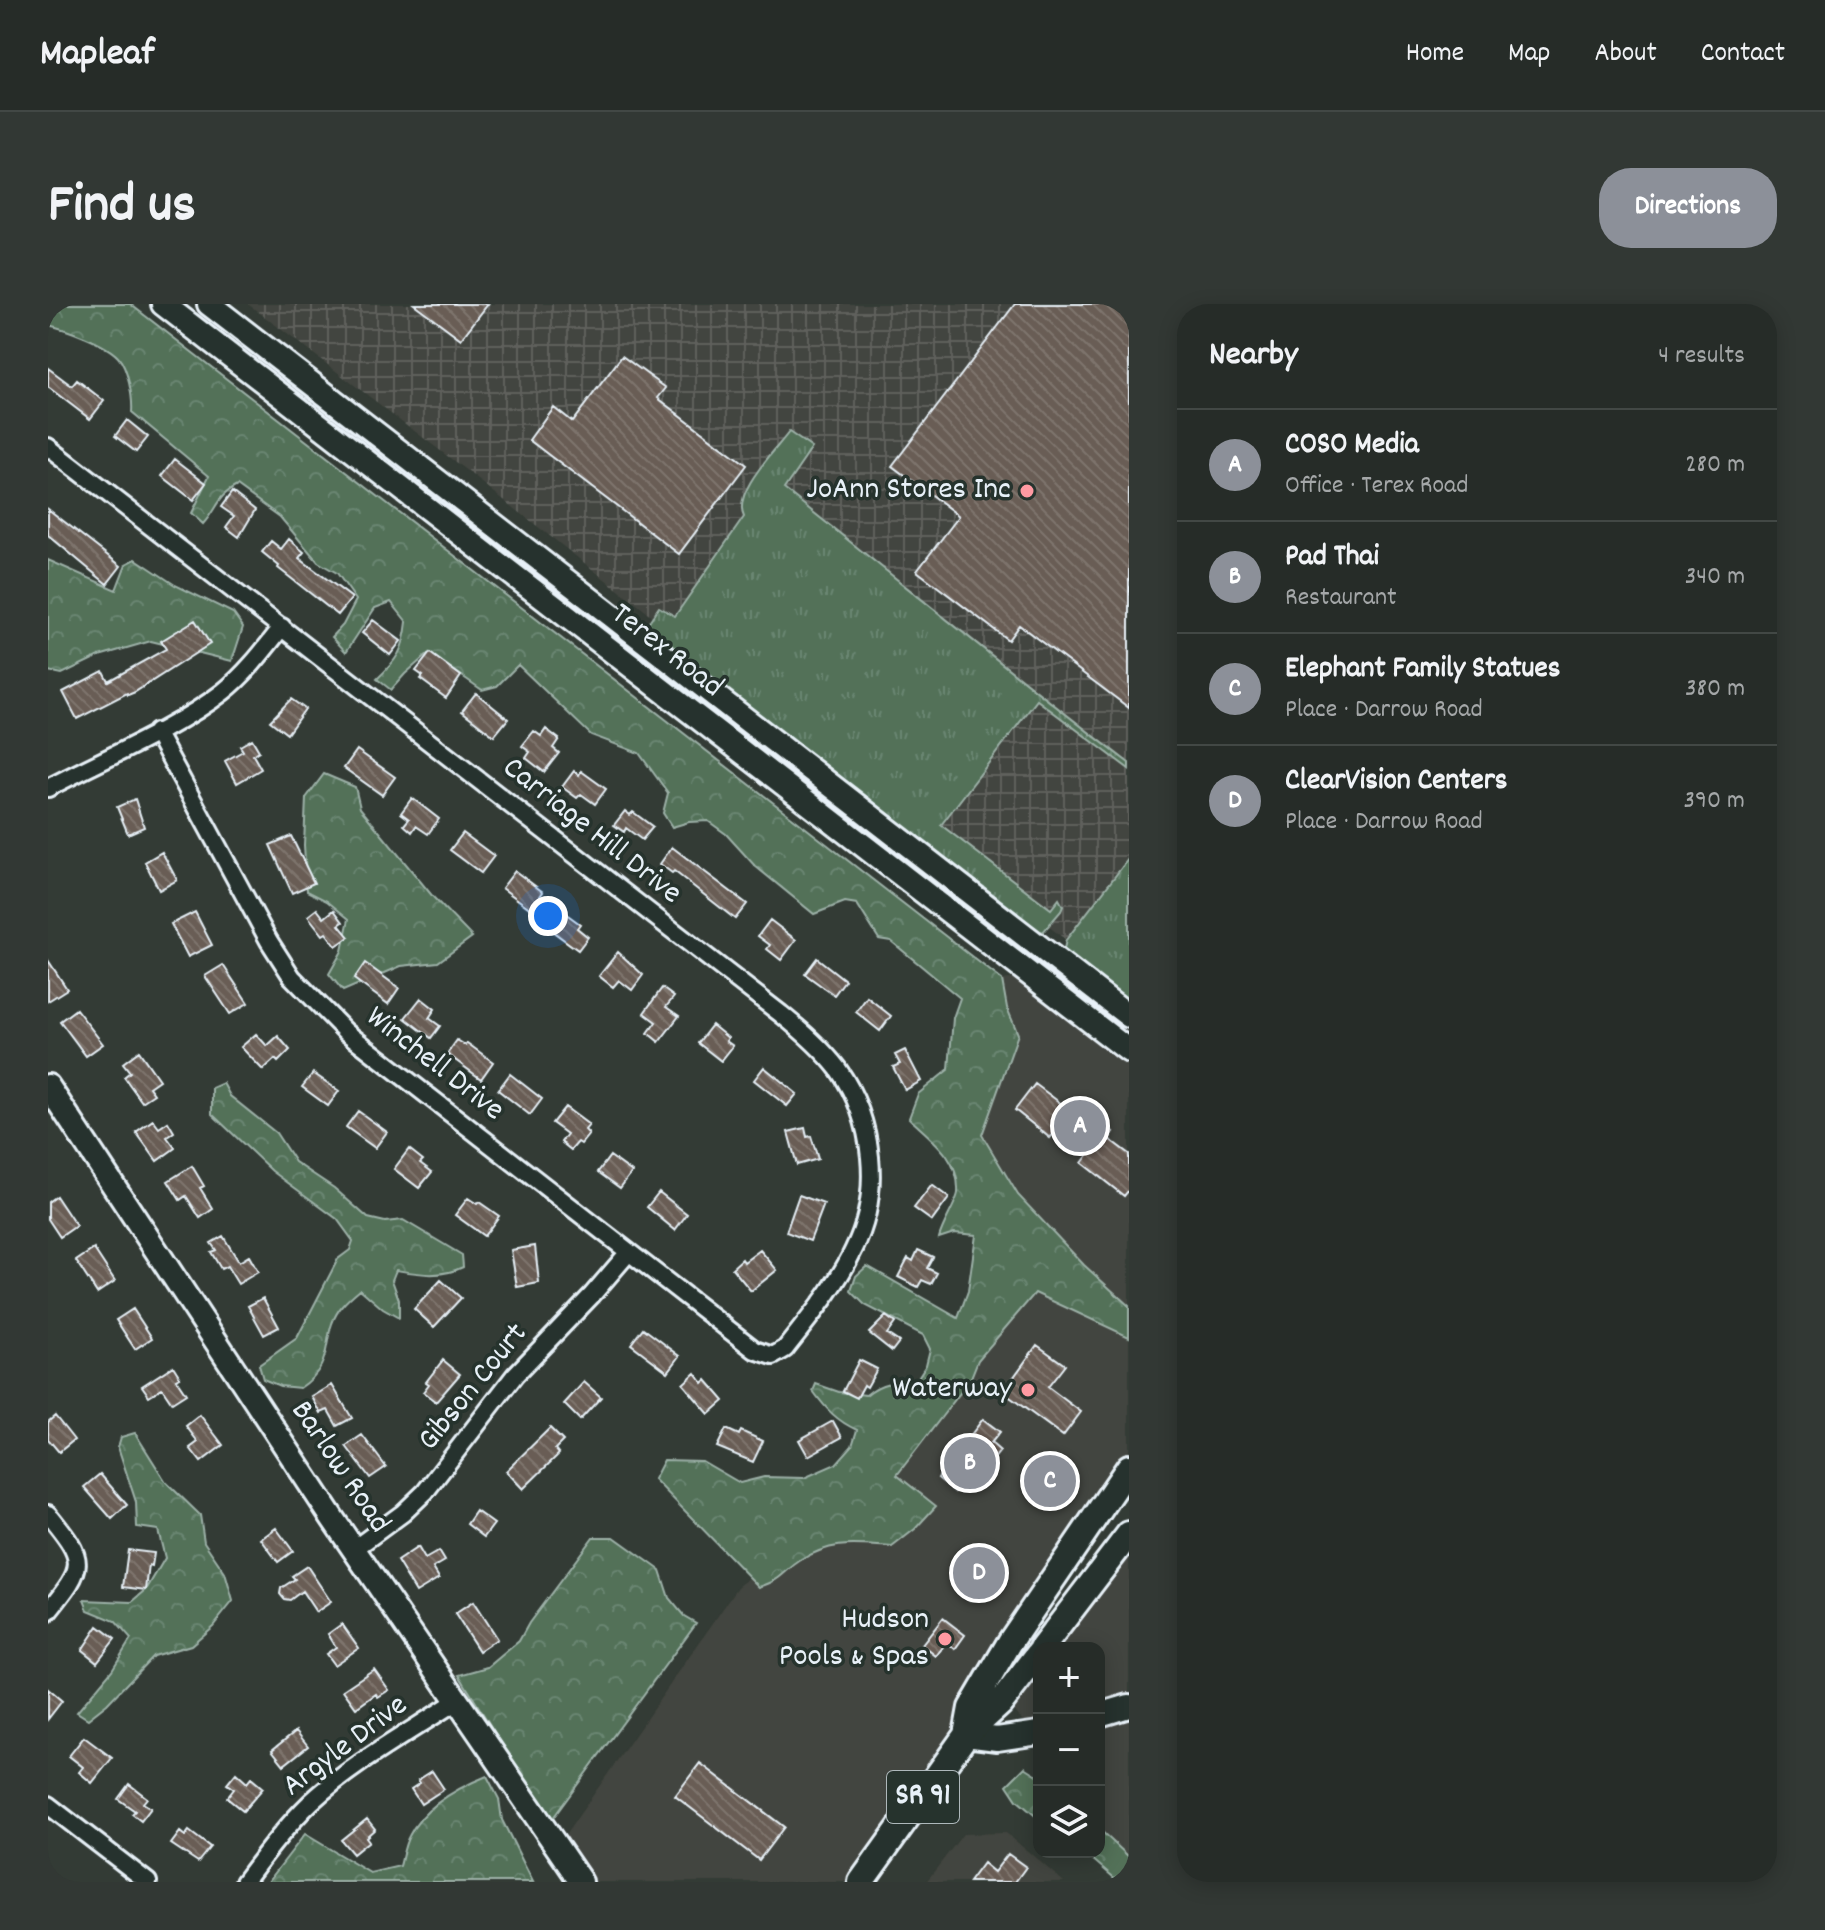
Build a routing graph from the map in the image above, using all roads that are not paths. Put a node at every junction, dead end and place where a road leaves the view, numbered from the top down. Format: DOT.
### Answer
graph roads {
  1 [pos="163,304"];
  2 [pos="209,304"];
  3 [pos="48,447"];
  4 [pos="434,478"];
  5 [pos="417,500"];
  6 [pos="282,627"];
  7 [pos="631,631"];
  8 [pos="615,653"];
  9 [pos="156,732"];
  10 [pos="48,788"];
  11 [pos="1049,954"];
  12 [pos="1032,976"];
  13 [pos="1129,1016"];
  14 [pos="1129,1051"];
  15 [pos="48,1086"];
  16 [pos="629,1252"];
  17 [pos="773,1356"];
  18 [pos="1129,1467"];
  19 [pos="48,1514"];
  20 [pos="1129,1534"];
  21 [pos="354,1549"];
  22 [pos="1053,1575"];
  23 [pos="1081,1597"];
  24 [pos="48,1612"];
  25 [pos="1047,1642"];
  26 [pos="1033,1661"];
  27 [pos="458,1700"];
  28 [pos="1129,1706"];
  29 [pos="1102,1714"];
  30 [pos="1033,1734"];
  31 [pos="966,1735"];
  32 [pos="48,1805"];
  33 [pos="148,1882"];
  34 [pos="244,1882"];
  35 [pos="581,1882"];
  36 [pos="861,1882"];
  1 -- 5 [label="street, Terex Road"];
  2 -- 4 [label="street, Terex Road"];
  3 -- 6 [label="street, Carriage Hill Drive"];
  4 -- 5 [label="street"];
  4 -- 7 [label="street, Terex Road"];
  5 -- 8 [label="street, Terex Road"];
  6 -- 9 [label="street"];
  6 -- 17 [label="street, Carriage Hill Drive"];
  7 -- 8 [label="street"];
  7 -- 11 [label="street, Terex Road"];
  8 -- 12 [label="street, Terex Road"];
  9 -- 10 [label="street"];
  9 -- 16 [label="street, Winchell Drive"];
  11 -- 12 [label="street"];
  11 -- 13 [label="street, Terex Road"];
  12 -- 14 [label="street, Terex Road"];
  15 -- 21 [label="street, Barlow Road"];
  16 -- 17 [label="street, Winchell Drive"];
  16 -- 21 [label="street, Gibson Court"];
  18 -- 22 [label="main road, SR 91"];
  19 -- 24 [label="street"];
  20 -- 23 [label="main road, SR 91"];
  21 -- 27 [label="street, Barlow Road"];
  22 -- 23 [label="main road"];
  22 -- 31 [label="main road, SR 91"];
  23 -- 25 [label="main road, SR 91"];
  26 -- 31 [label="main road, SR 91"];
  27 -- 34 [label="street, Argyle Drive"];
  27 -- 35 [label="street, Barlow Road"];
  28 -- 29 [label="street"];
  30 -- 31 [label="street"];
  31 -- 36 [label="main road, SR 91"];
  32 -- 33 [label="street"];
}
